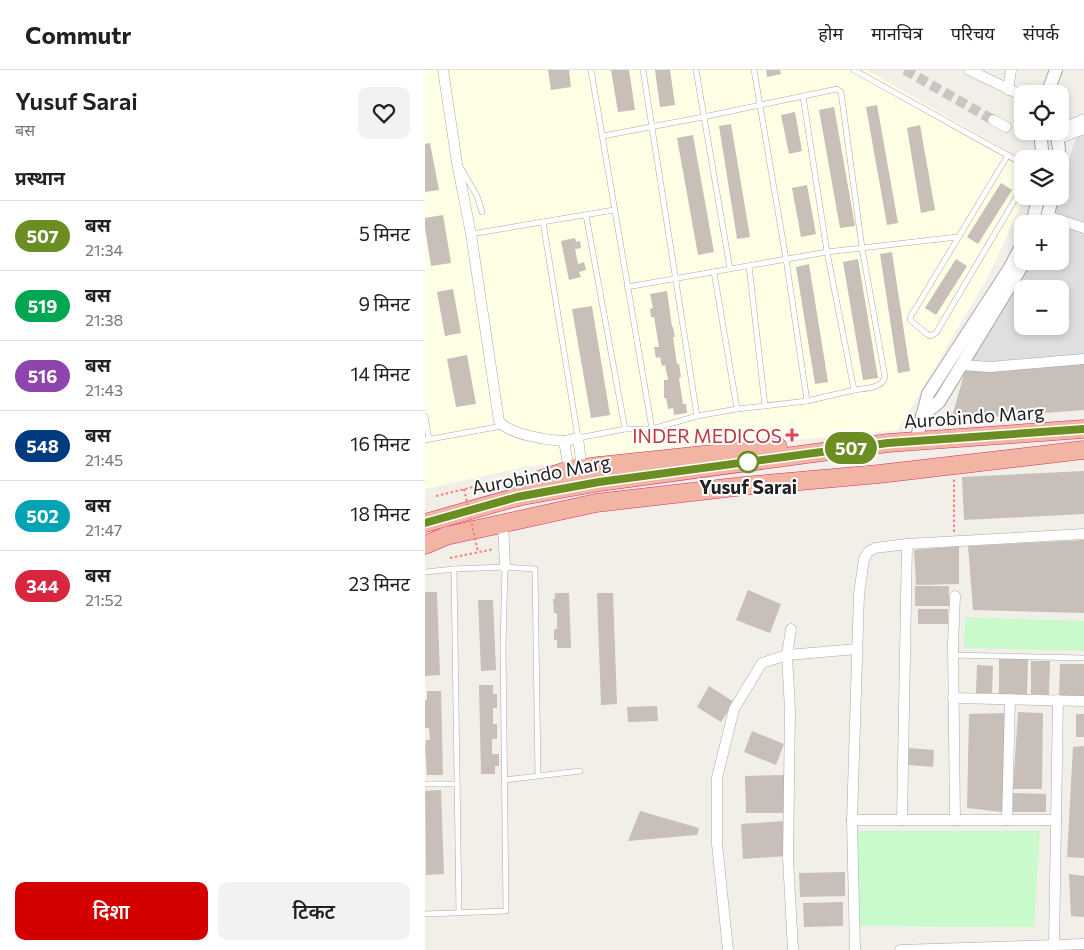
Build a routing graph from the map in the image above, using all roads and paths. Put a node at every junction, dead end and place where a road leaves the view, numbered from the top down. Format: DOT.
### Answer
graph roads {
  1 [pos="443,70"];
  2 [pos="591,70"];
  3 [pos="643,70"];
  4 [pos="696,70"];
  5 [pos="754,70"];
  6 [pos="854,70"];
  7 [pos="969,70"];
  8 [pos="1011,70"];
  9 [pos="1056,70"];
  10 [pos="1050,85"];
  11 [pos="1008,90"];
  12 [pos="1014,92"];
  13 [pos="803,96"];
  14 [pos="761,106"];
  15 [pos="1084,114"];
  16 [pos="703,117"];
  17 [pos="1084,119"];
  18 [pos="993,120"];
  19 [pos="1069,125"];
  20 [pos="651,127"];
  21 [pos="1005,127"];
  22 [pos="1069,127"];
  23 [pos="1084,129"];
  24 [pos="1069,130"];
  25 [pos="603,136"];
  26 [pos="1008,155"];
  27 [pos="1014,159"];
  28 [pos="457,163"];
  29 [pos="1014,201"];
  30 [pos="614,210"];
  31 [pos="482,212"];
  32 [pos="586,214"];
  33 [pos="543,222"];
  34 [pos="1069,225"];
  35 [pos="1084,228"];
  36 [pos="471,234"];
  37 [pos="957,237"];
  38 [pos="863,248"];
  39 [pos="827,252"];
  40 [pos="786,259"];
  41 [pos="1014,259"];
  42 [pos="749,266"];
  43 [pos="730,269"];
  44 [pos="1019,270"];
  45 [pos="714,272"];
  46 [pos="675,279"];
  47 [pos="627,287"];
  48 [pos="1084,359"];
  49 [pos="961,365"];
  50 [pos="854,390"];
  51 [pos="807,401"];
  52 [pos="765,406"];
  53 [pos="737,409"];
  54 [pos="425,416"];
  55 [pos="697,416"];
  56 [pos="923,416"];
  57 [pos="502,426"];
  58 [pos="652,428"];
  59 [pos="625,429"];
  60 [pos="1084,429"];
  61 [pos="578,438"];
  62 [pos="427,440"];
  63 [pos="564,441"];
  64 [pos="916,441"];
  65 [pos="877,445"];
  66 [pos="1084,450"];
  67 [pos="954,466"];
  68 [pos="584,468"];
  69 [pos="626,479"];
  70 [pos="490,483"];
  71 [pos="464,489"];
  72 [pos="437,496"];
  73 [pos="517,497"];
  74 [pos="425,523"];
  75 [pos="503,523"];
  76 [pos="1084,534"];
  77 [pos="954,542"];
  78 [pos="907,544"];
  79 [pos="425,545"];
  80 [pos="504,546"];
  81 [pos="478,552"];
  82 [pos="450,558"];
  83 [pos="505,567"];
  84 [pos="454,569"];
  85 [pos="425,572"];
  86 [pos="955,596"];
  87 [pos="791,629"];
  88 [pos="857,649"];
  89 [pos="787,655"];
  90 [pos="953,655"];
  91 [pos="1084,658"];
  92 [pos="953,698"];
  93 [pos="1011,699"];
  94 [pos="1058,700"];
  95 [pos="1084,701"];
  96 [pos="579,770"];
  97 [pos="538,776"];
  98 [pos="504,780"];
  99 [pos="425,784"];
  100 [pos="457,784"];
  101 [pos="853,820"];
  102 [pos="902,820"];
  103 [pos="955,820"];
  104 [pos="1007,820"];
  105 [pos="1056,820"];
  106 [pos="459,913"];
  107 [pos="425,914"];
  108 [pos="1084,944"];
  109 [pos="1054,945"];
  110 [pos="727,950"];
  111 [pos="793,950"];
  112 [pos="855,950"];
  113 [pos="900,950"];
  1 -- 28 [label="street"];
  2 -- 25 [label="lane"];
  3 -- 20 [label="lane"];
  4 -- 16 [label="lane"];
  5 -- 14 [label="lane"];
  6 -- 26 [label="lane"];
  7 -- 11 [label="street"];
  8 -- 11 [label="street"];
  9 -- 10 [label="street"];
  11 -- 12 [label="street"];
  13 -- 14 [label="lane"];
  13 -- 38 [label="lane"];
  13 -- 39 [label="lane"];
  14 -- 16 [label="lane"];
  14 -- 40 [label="lane"];
  15 -- 19 [label="street"];
  16 -- 20 [label="lane"];
  16 -- 43 [label="lane"];
  17 -- 22 [label="street"];
  18 -- 21 [label="street"];
  20 -- 25 [label="lane"];
  20 -- 46 [label="lane"];
  23 -- 24 [label="street"];
  25 -- 30 [label="lane"];
  26 -- 27 [label="lane"];
  26 -- 37 [label="lane"];
  28 -- 31 [label="lane"];
  28 -- 36 [label="street"];
  29 -- 37 [label="lane"];
  30 -- 32 [label="lane"];
  30 -- 47 [label="lane"];
  32 -- 33 [label="lane"];
  32 -- 59 [label="lane"];
  33 -- 36 [label="lane"];
  33 -- 61 [label="lane"];
  34 -- 35 [label="street"];
  36 -- 57 [label="street"];
  37 -- 38 [label="lane"];
  38 -- 39 [label="lane"];
  38 -- 50 [label="lane"];
  39 -- 40 [label="lane"];
  39 -- 50 [label="lane"];
  40 -- 42 [label="lane"];
  40 -- 51 [label="lane"];
  41 -- 56 [label="street"];
  42 -- 43 [label="lane"];
  42 -- 52 [label="lane"];
  43 -- 45 [label="lane"];
  44 -- 49 [label="street"];
  45 -- 46 [label="lane"];
  45 -- 53 [label="lane"];
  46 -- 47 [label="lane"];
  46 -- 55 [label="lane"];
  47 -- 58 [label="lane"];
  48 -- 49 [label="street"];
  49 -- 56 [label="street"];
  50 -- 51 [label="lane"];
  51 -- 52 [label="lane"];
  52 -- 53 [label="lane"];
  53 -- 55 [label="lane"];
  54 -- 62 [label="lane"];
  55 -- 58 [label="lane"];
  56 -- 64 [label="street"];
  57 -- 62 [label="lane"];
  57 -- 63 [label="street"];
  58 -- 59 [label="lane"];
  59 -- 61 [label="lane"];
  60 -- 64 [label="highway, Aurobindo Marg"];
  61 -- 63 [label="street"];
  61 -- 68 [label="street"];
  63 -- 68 [label="street"];
  64 -- 65 [label="highway, Aurobindo Marg"];
  65 -- 68 [label="highway"];
  65 -- 69 [label="highway, Aurobindo Marg"];
  66 -- 67 [label="highway, Aurobindo Marg"];
  67 -- 75 [label="highway, Aurobindo Marg"];
  67 -- 77 [label="path"];
  68 -- 69 [label="highway"];
  68 -- 73 [label="highway"];
  69 -- 73 [label="highway, Aurobindo Marg"];
  70 -- 71 [label="path"];
  71 -- 72 [label="path"];
  71 -- 81 [label="path, bridge"];
  73 -- 74 [label="highway, Aurobindo Marg"];
  75 -- 79 [label="highway, Aurobindo Marg"];
  75 -- 80 [label="street"];
  76 -- 77 [label="street"];
  77 -- 78 [label="street"];
  78 -- 88 [label="street"];
  78 -- 102 [label="street"];
  80 -- 81 [label="path"];
  80 -- 83 [label="street"];
  81 -- 82 [label="path"];
  83 -- 84 [label="lane"];
  83 -- 97 [label="lane"];
  83 -- 98 [label="lane"];
  84 -- 85 [label="lane"];
  84 -- 100 [label="lane"];
  86 -- 90 [label="street"];
  87 -- 89 [label="street"];
  88 -- 89 [label="street"];
  88 -- 101 [label="street"];
  89 -- 110 [label="street"];
  89 -- 111 [label="street"];
  90 -- 91 [label="lane"];
  90 -- 92 [label="street"];
  92 -- 93 [label="street"];
  92 -- 103 [label="street"];
  93 -- 94 [label="street"];
  93 -- 104 [label="street"];
  94 -- 95 [label="street"];
  94 -- 105 [label="street"];
  96 -- 97 [label="lane"];
  97 -- 98 [label="lane"];
  98 -- 106 [label="lane"];
  99 -- 100 [label="lane"];
  100 -- 106 [label="lane"];
  101 -- 102 [label="street"];
  101 -- 112 [label="street"];
  102 -- 103 [label="street"];
  103 -- 104 [label="street"];
  104 -- 105 [label="street"];
  105 -- 109 [label="street"];
  106 -- 107 [label="lane"];
  108 -- 109 [label="street"];
  109 -- 113 [label="street"];
}
